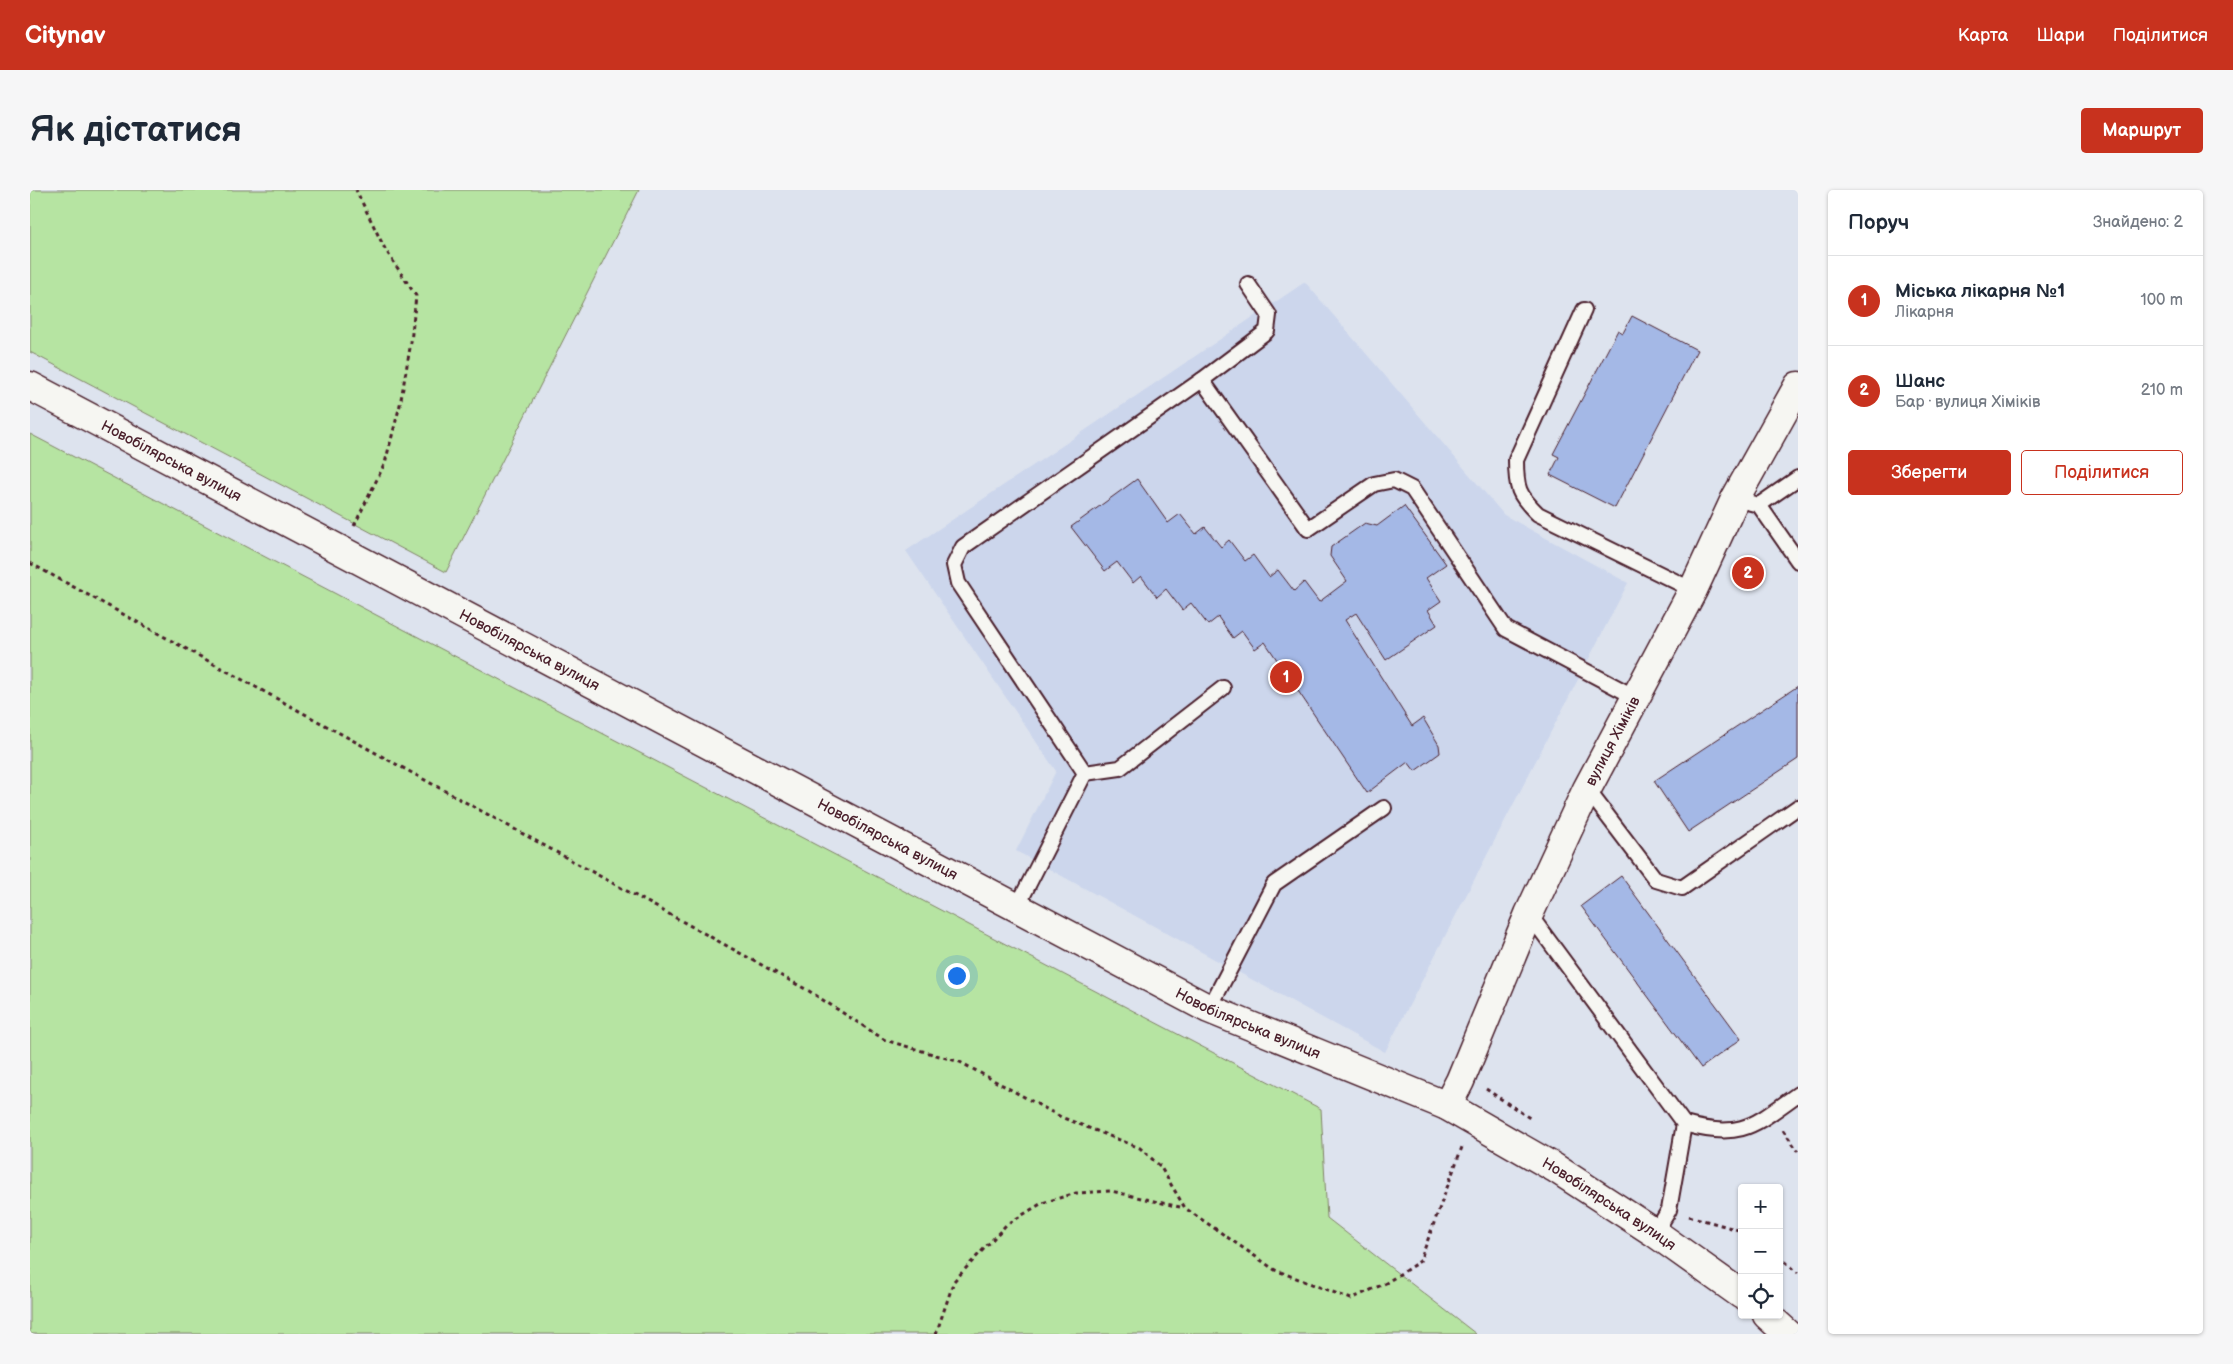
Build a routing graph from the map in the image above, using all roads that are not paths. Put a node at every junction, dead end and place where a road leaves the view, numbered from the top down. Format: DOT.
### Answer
graph roads {
  1 [pos="1248,284"];
  2 [pos="1584,310"];
  3 [pos="1202,380"];
  4 [pos="30,386"];
  5 [pos="1798,386"];
  6 [pos="1798,478"];
  7 [pos="1747,502"];
  8 [pos="1798,561"];
  9 [pos="1693,590"];
  10 [pos="1223,688"];
  11 [pos="1635,697"];
  12 [pos="1085,774"];
  13 [pos="1587,788"];
  14 [pos="1798,807"];
  15 [pos="1384,808"];
  16 [pos="1018,906"];
  17 [pos="1529,914"];
  18 [pos="1209,1009"];
  19 [pos="1798,1094"];
  20 [pos="1447,1106"];
  21 [pos="1684,1124"];
  22 [pos="1655,1233"];
  23 [pos="1738,1292"];
  24 [pos="1771,1319"];
  25 [pos="1788,1334"];
  1 -- 3 [label="lane"];
  2 -- 9 [label="lane"];
  3 -- 11 [label="lane"];
  3 -- 12 [label="lane"];
  4 -- 16 [label="street, Новобілярська вулиця"];
  5 -- 7 [label="street, вулиця Хіміків"];
  6 -- 7 [label="lane"];
  7 -- 8 [label="lane"];
  7 -- 9 [label="street, вулиця Хіміків"];
  9 -- 11 [label="street, вулиця Хіміків"];
  10 -- 12 [label="lane"];
  11 -- 13 [label="street, вулиця Хіміків"];
  12 -- 16 [label="lane"];
  13 -- 14 [label="lane"];
  13 -- 17 [label="street, вулиця Хіміків"];
  15 -- 18 [label="lane"];
  16 -- 18 [label="street, Новобілярська вулиця"];
  17 -- 20 [label="street, вулиця Хіміків"];
  17 -- 21 [label="lane"];
  18 -- 20 [label="street, Новобілярська вулиця"];
  19 -- 21 [label="lane"];
  20 -- 22 [label="street, Новобілярська вулиця"];
  21 -- 22 [label="lane"];
  22 -- 23 [label="street, Новобілярська вулиця"];
  24 -- 25 [label="street"];
}
